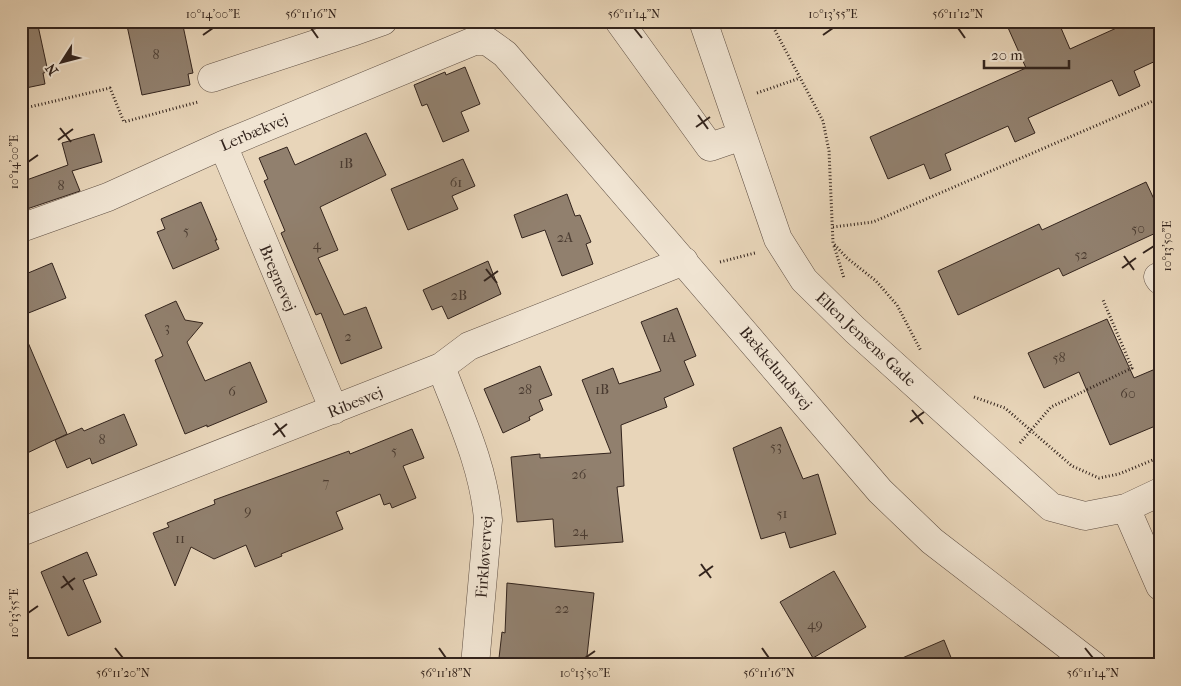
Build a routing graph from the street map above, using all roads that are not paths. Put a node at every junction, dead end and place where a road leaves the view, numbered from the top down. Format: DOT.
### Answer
graph roads {
  1 [pos="383,21"];
  2 [pos="619,21"];
  3 [pos="702,21"];
  4 [pos="350,27"];
  5 [pos="487,41"];
  6 [pos="212,78"];
  7 [pos="742,136"];
  8 [pos="223,145"];
  9 [pos="21,228"];
  10 [pos="688,265"];
  11 [pos="441,367"];
  12 [pos="334,410"];
  13 [pos="1160,492"];
  14 [pos="1126,508"];
  15 [pos="21,532"];
  16 [pos="1160,586"];
  17 [pos="475,665"];
  18 [pos="1093,665"];
  1 -- 4 [label="street"];
  2 -- 7 [label="street"];
  3 -- 7 [label="street, Ellen Jensens Gade"];
  4 -- 6 [label="street"];
  5 -- 8 [label="street, Lerbækvej"];
  5 -- 10 [label="street, Bækkelundsvej"];
  7 -- 14 [label="street, Ellen Jensens Gade"];
  8 -- 9 [label="street, Lerbækvej"];
  8 -- 12 [label="street, Bregnevej"];
  10 -- 11 [label="street, Ribesvej"];
  10 -- 18 [label="street, Bækkelundsvej"];
  11 -- 12 [label="street, Ribesvej"];
  11 -- 17 [label="street, Firkløvervej"];
  12 -- 15 [label="street, Ribesvej"];
  13 -- 14 [label="street, Ellen Jensens Gade"];
  14 -- 16 [label="street"];
}
